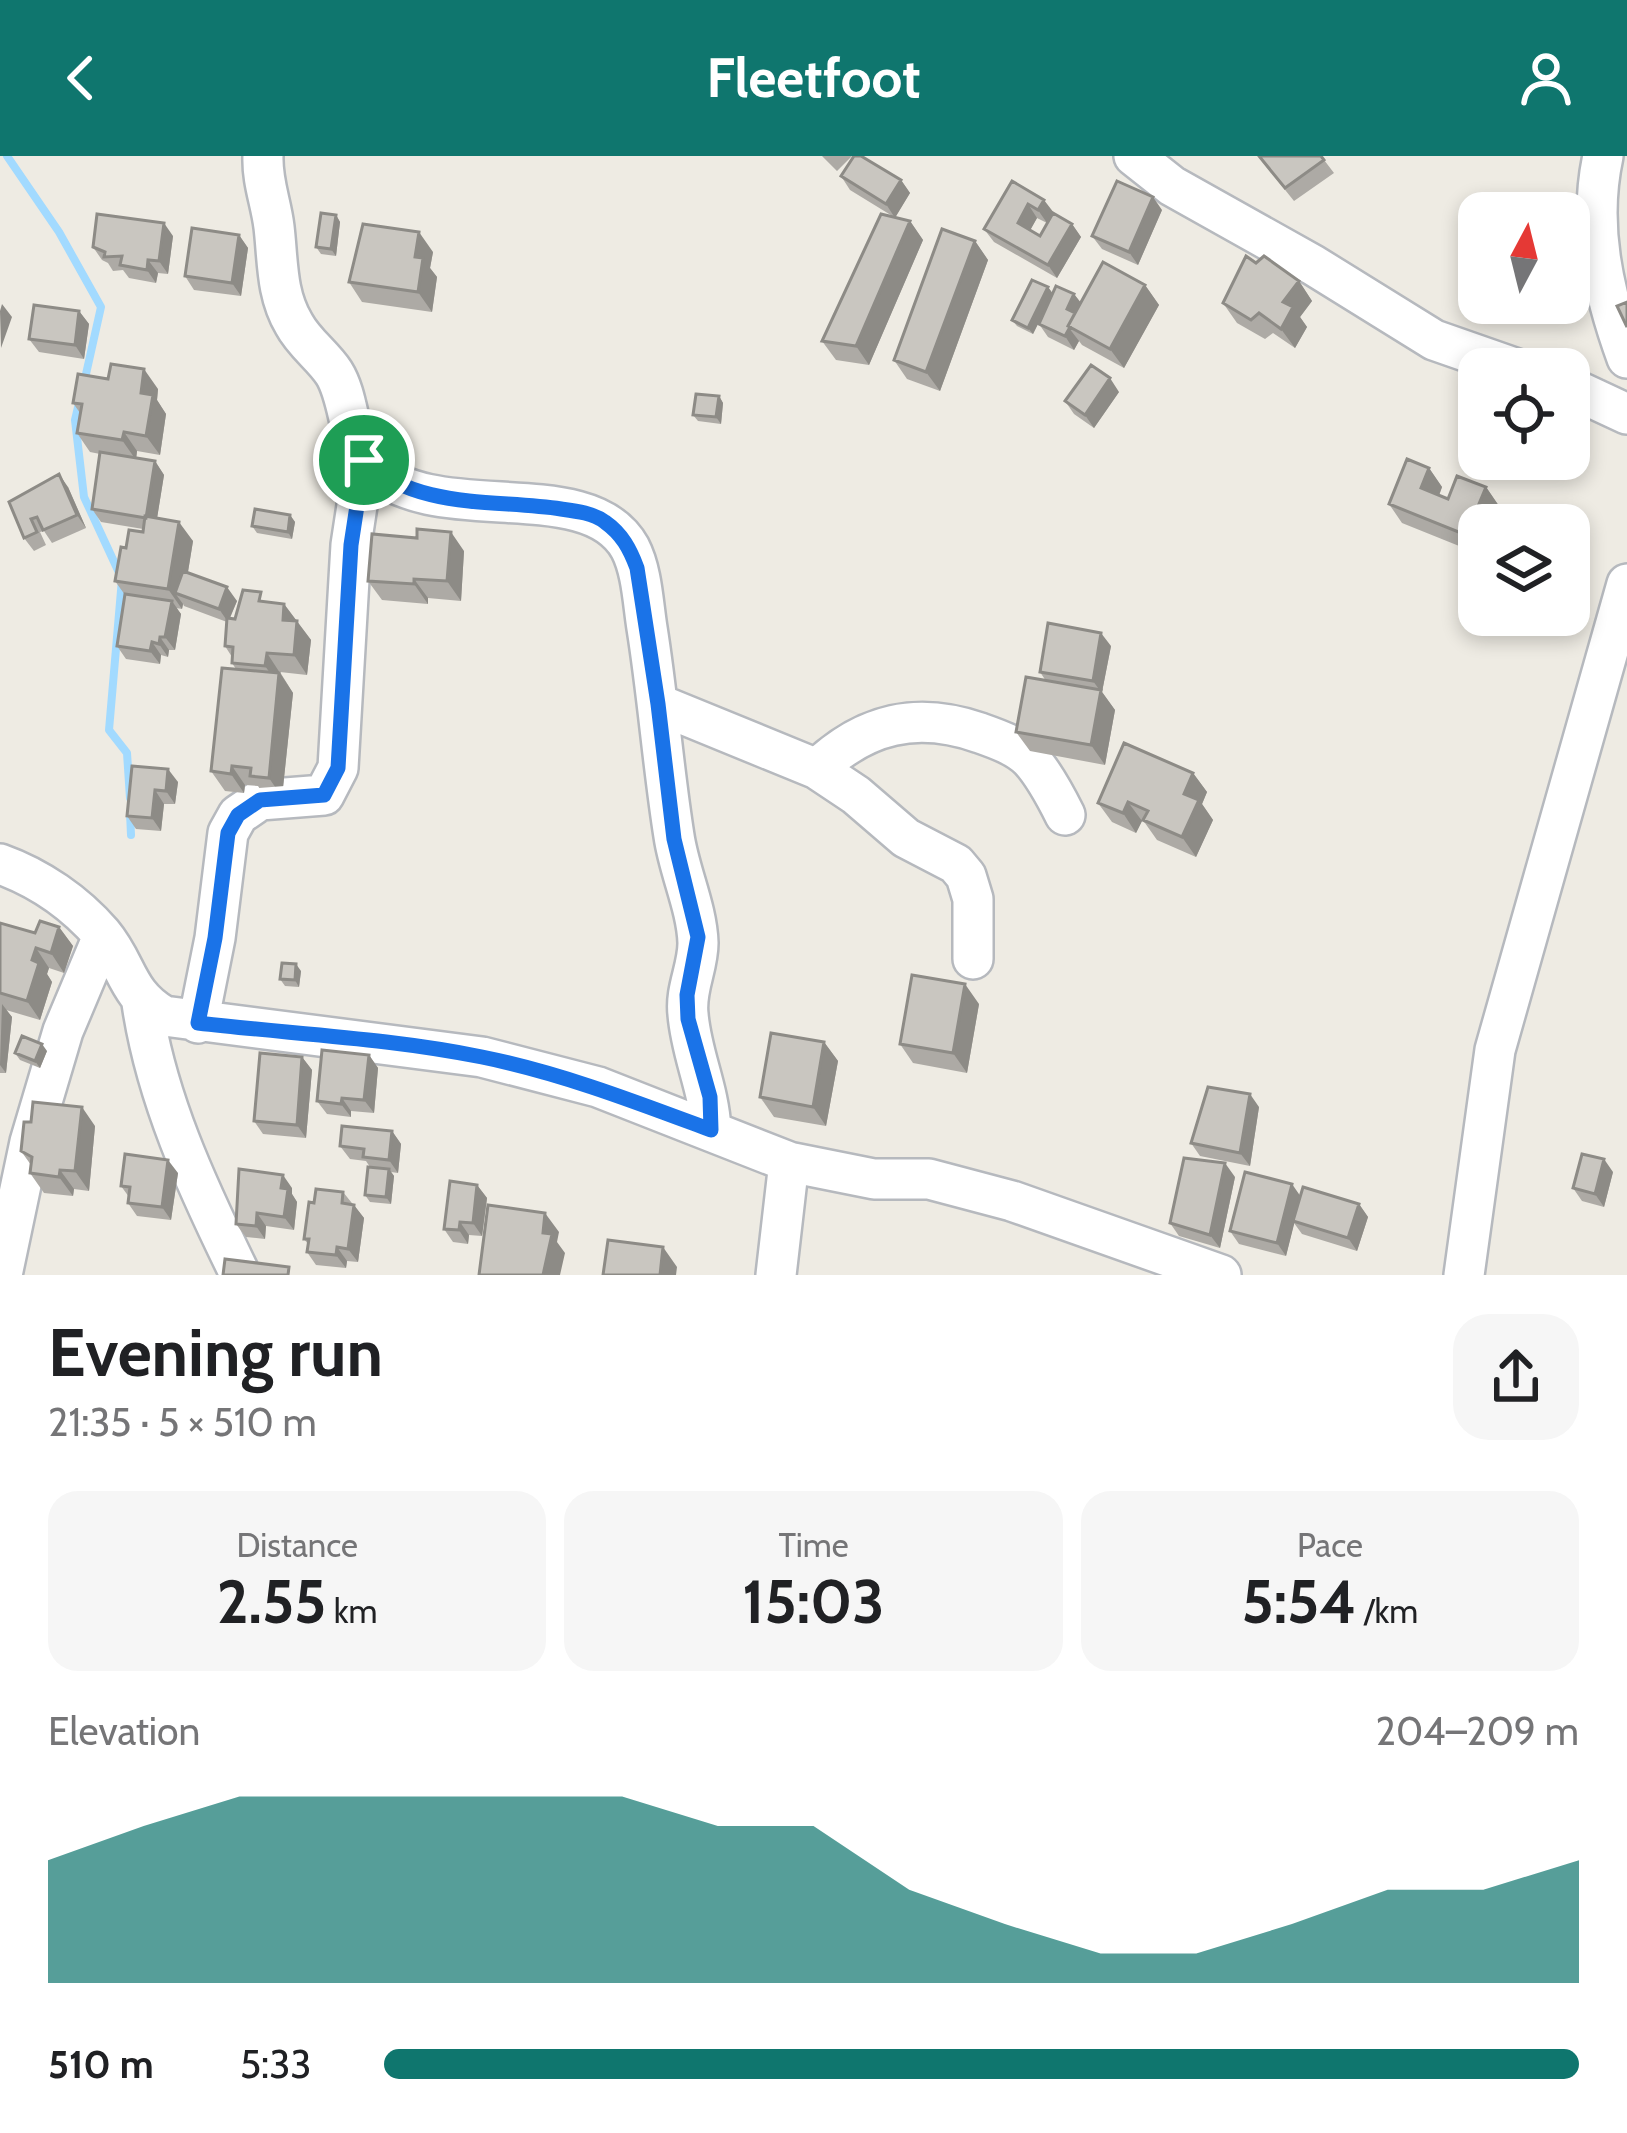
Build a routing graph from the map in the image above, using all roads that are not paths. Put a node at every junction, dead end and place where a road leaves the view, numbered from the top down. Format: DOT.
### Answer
graph roads {
  1 [pos="263,156"];
  2 [pos="1134,156"];
  3 [pos="1603,156"];
  4 [pos="1458,348"];
  5 [pos="1627,358"];
  6 [pos="1590,397"];
  7 [pos="1627,414"];
  8 [pos="364,460"];
  9 [pos="1627,584"];
  10 [pos="658,704"];
  11 [pos="817,769"];
  12 [pos="1065,815"];
  13 [pos="0,864"];
  14 [pos="103,936"];
  15 [pos="973,959"];
  16 [pos="142,1003"];
  17 [pos="198,1023"];
  18 [pos="711,1130"];
  19 [pos="789,1162"];
  20 [pos="238,1270"];
  21 [pos="2,1275"];
  22 [pos="776,1275"];
  23 [pos="1221,1275"];
  24 [pos="1464,1275"];
  1 -- 8 [label="street"];
  2 -- 4 [label="street"];
  3 -- 5 [label="street"];
  6 -- 7 [label="street"];
  8 -- 10 [label="street"];
  8 -- 17 [label="street"];
  9 -- 24 [label="street"];
  10 -- 11 [label="street"];
  10 -- 18 [label="street"];
  11 -- 12 [label="street"];
  11 -- 15 [label="street"];
  13 -- 14 [label="street"];
  14 -- 16 [label="street"];
  14 -- 21 [label="street"];
  16 -- 17 [label="street"];
  16 -- 20 [label="street"];
  17 -- 18 [label="street"];
  18 -- 19 [label="street"];
  19 -- 22 [label="street"];
  19 -- 23 [label="street"];
}
